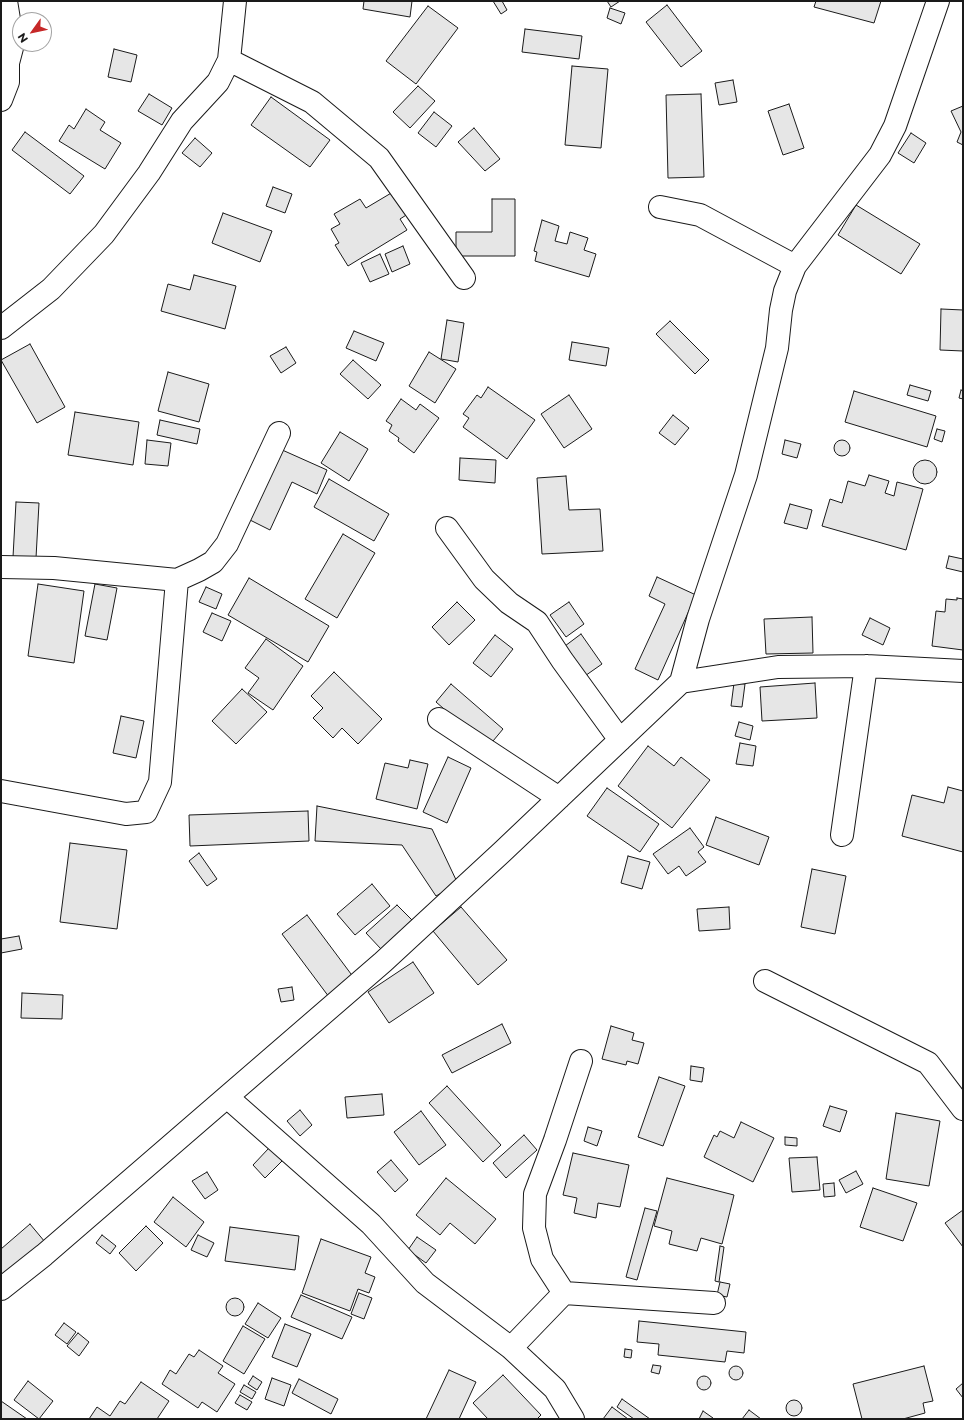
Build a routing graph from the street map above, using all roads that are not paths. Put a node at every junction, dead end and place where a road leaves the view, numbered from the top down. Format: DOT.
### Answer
graph roads {
  1 [pos="6,1"];
  2 [pos="235,1"];
  3 [pos="938,1"];
  4 [pos="229,60"];
  5 [pos="1,100"];
  6 [pos="660,207"];
  7 [pos="795,266"];
  8 [pos="464,278"];
  9 [pos="1,328"];
  10 [pos="279,433"];
  11 [pos="447,528"];
  12 [pos="1,567"];
  13 [pos="177,580"];
  14 [pos="866,666"];
  15 [pos="963,671"];
  16 [pos="681,682"];
  17 [pos="439,719"];
  18 [pos="620,740"];
  19 [pos="1,791"];
  20 [pos="559,798"];
  21 [pos="842,835"];
  22 [pos="765,981"];
  23 [pos="581,1061"];
  24 [pos="227,1097"];
  25 [pos="963,1109"];
  26 [pos="1,1289"];
  27 [pos="564,1293"];
  28 [pos="714,1303"];
  29 [pos="511,1348"];
  30 [pos="573,1419"];
  1 -- 5 [label="street"];
  2 -- 4 [label="street"];
  3 -- 7 [label="street"];
  4 -- 8 [label="street"];
  4 -- 9 [label="street"];
  6 -- 7 [label="street"];
  7 -- 16 [label="street"];
  10 -- 13 [label="street"];
  11 -- 18 [label="street"];
  12 -- 13 [label="street"];
  13 -- 19 [label="street"];
  14 -- 15 [label="street"];
  14 -- 16 [label="street"];
  14 -- 21 [label="street"];
  16 -- 18 [label="street"];
  17 -- 20 [label="street"];
  18 -- 20 [label="street"];
  20 -- 24 [label="street"];
  22 -- 25 [label="street"];
  23 -- 27 [label="street"];
  24 -- 26 [label="street"];
  24 -- 29 [label="street"];
  27 -- 28 [label="street"];
  27 -- 29 [label="street"];
  29 -- 30 [label="street"];
}
